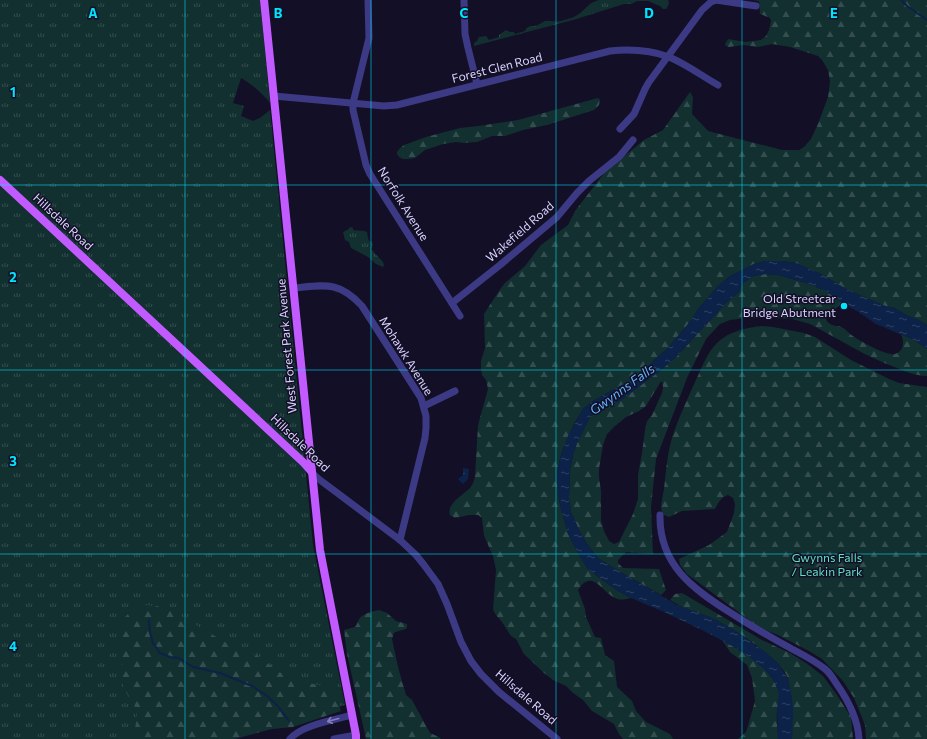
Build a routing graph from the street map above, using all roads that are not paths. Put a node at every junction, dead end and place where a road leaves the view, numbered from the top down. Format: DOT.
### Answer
graph roads {
  1 [pos="264,0"];
  2 [pos="368,0"];
  3 [pos="464,0"];
  4 [pos="716,0"];
  5 [pos="756,6"];
  6 [pos="668,57"];
  7 [pos="477,84"];
  8 [pos="718,86"];
  9 [pos="274,96"];
  10 [pos="353,103"];
  11 [pos="620,128"];
  12 [pos="633,140"];
  13 [pos="0,180"];
  14 [pos="294,288"];
  15 [pos="452,302"];
  16 [pos="460,316"];
  17 [pos="455,391"];
  18 [pos="424,406"];
  19 [pos="311,472"];
  20 [pos="660,515"];
  21 [pos="400,540"];
  22 [pos="352,716"];
  23 [pos="357,738"];
  24 [pos="290,739"];
  25 [pos="334,739"];
  26 [pos="557,739"];
  27 [pos="859,739"];
  1 -- 9 [label="main road, West Forest Park Avenue"];
  2 -- 10 [label="street, Norfolk Avenue"];
  3 -- 7 [label="street"];
  4 -- 5 [label="street"];
  4 -- 6 [label="street"];
  6 -- 7 [label="street, Forest Glen Road"];
  6 -- 8 [label="street, Forest Glen Road"];
  6 -- 11 [label="street"];
  7 -- 10 [label="street, Forest Glen Road"];
  9 -- 10 [label="street, Forest Glen Road"];
  9 -- 14 [label="main road, West Forest Park Avenue"];
  10 -- 15 [label="street, Norfolk Avenue"];
  12 -- 15 [label="street, Wakefield Road"];
  13 -- 19 [label="main road, Hillsdale Road"];
  14 -- 18 [label="street, Mohawk Avenue"];
  14 -- 19 [label="main road, West Forest Park Avenue"];
  15 -- 16 [label="street, Norfolk Avenue"];
  17 -- 18 [label="street"];
  18 -- 21 [label="street, Mohawk Avenue"];
  19 -- 21 [label="street, Hillsdale Road"];
  19 -- 22 [label="main road, West Forest Park Avenue"];
  20 -- 27 [label="street"];
  21 -- 26 [label="street, Hillsdale Road"];
  22 -- 23 [label="main road, West Forest Park Avenue"];
  22 -- 24 [label="street, one-way"];
  23 -- 25 [label="street"];
}
